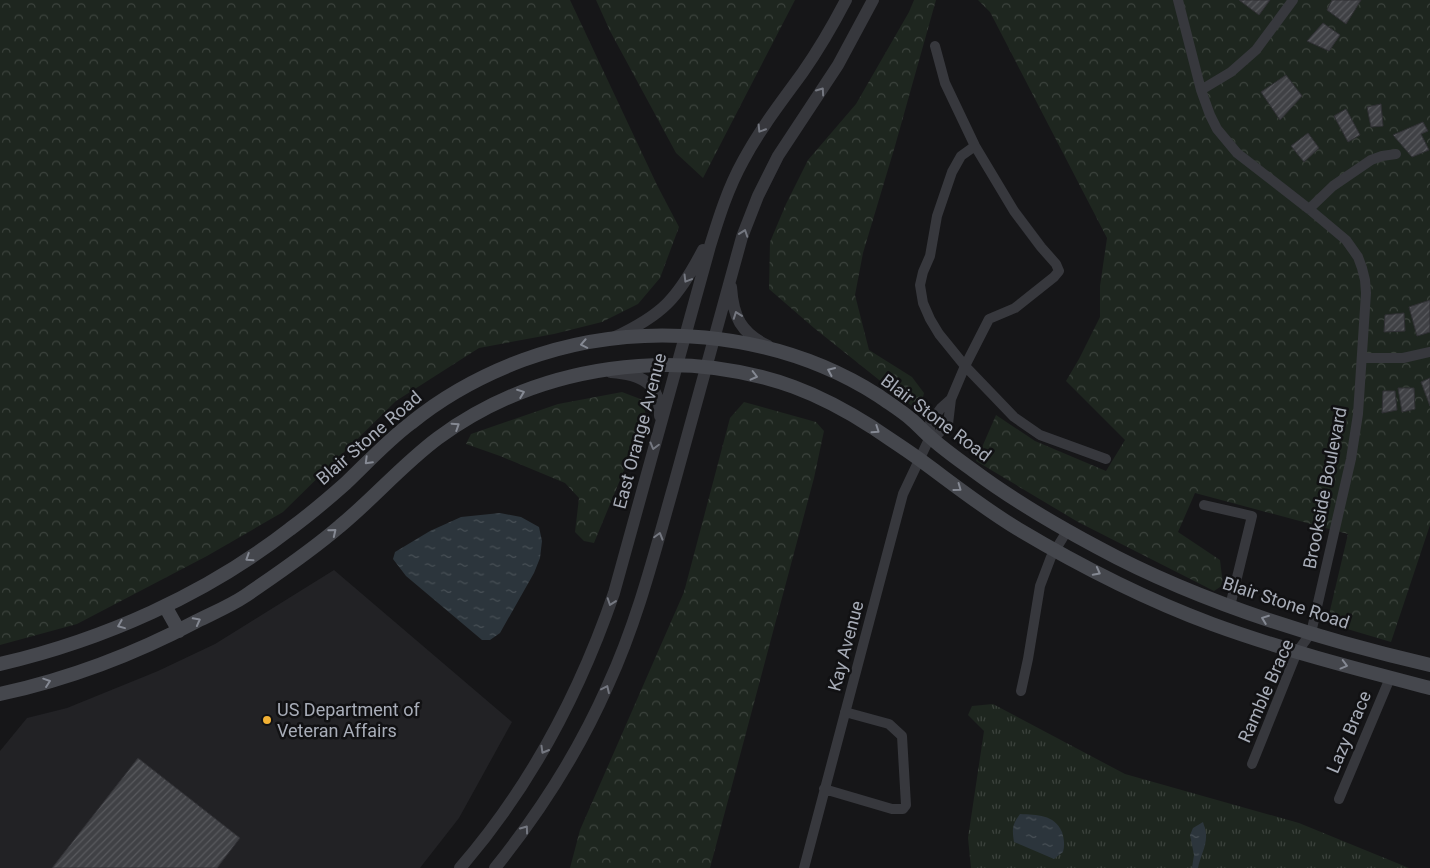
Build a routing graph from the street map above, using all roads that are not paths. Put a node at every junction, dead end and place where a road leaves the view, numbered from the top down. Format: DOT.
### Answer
graph roads {
  1 [pos="846,0"];
  2 [pos="873,0"];
  3 [pos="1178,0"];
  4 [pos="1293,0"];
  5 [pos="935,46"];
  6 [pos="1202,90"];
  7 [pos="974,146"];
  8 [pos="1396,154"];
  9 [pos="1309,209"];
  10 [pos="718,220"];
  11 [pos="730,280"];
  12 [pos="685,336"];
  13 [pos="714,339"];
  14 [pos="609,340"];
  15 [pos="1430,352"];
  16 [pos="786,354"];
  17 [pos="1362,358"];
  18 [pos="677,365"];
  19 [pos="965,366"];
  20 [pos="706,367"];
  21 [pos="599,371"];
  22 [pos="951,399"];
  23 [pos="659,427"];
  24 [pos="930,436"];
  25 [pos="919,459"];
  26 [pos="1106,459"];
  27 [pos="1204,505"];
  28 [pos="1067,531"];
  29 [pos="1054,550"];
  30 [pos="165,606"];
  31 [pos="1230,606"];
  32 [pos="179,631"];
  33 [pos="1311,633"];
  34 [pos="1297,652"];
  35 [pos="0,664"];
  36 [pos="1430,665"];
  37 [pos="1390,678"];
  38 [pos="1430,688"];
  39 [pos="1021,691"];
  40 [pos="0,694"];
  41 [pos="845,712"];
  42 [pos="1252,764"];
  43 [pos="824,789"];
  44 [pos="1339,799"];
  45 [pos="460,868"];
  46 [pos="495,868"];
  47 [pos="804,868"];
  1 -- 10 [label="street, East Orange Avenue, one-way"];
  11 -- 2 [label="street, one-way"];
  3 -- 6 [label="street, Brookside Boulevard"];
  4 -- 6 [label="street"];
  5 -- 7 [label="street"];
  6 -- 9 [label="street, Brookside Boulevard"];
  7 -- 19 [label="street"];
  7 -- 19 [label="street"];
  8 -- 9 [label="street"];
  9 -- 17 [label="street, Brookside Boulevard"];
  10 -- 12 [label="street, East Orange Avenue"];
  10 -- 14 [label="street, one-way"];
  11 -- 13 [label="street"];
  16 -- 11 [label="street, one-way"];
  12 -- 13 [label="main road, Blair Stone Road"];
  12 -- 14 [label="main road, Blair Stone Road"];
  12 -- 18 [label="street, East Orange Avenue"];
  13 -- 16 [label="main road, Blair Stone Road"];
  13 -- 20 [label="street"];
  14 -- 30 [label="main road, Blair Stone Road, one-way"];
  15 -- 17 [label="street"];
  24 -- 16 [label="main road, Blair Stone Road, one-way"];
  17 -- 33 [label="street, Brookside Boulevard"];
  18 -- 20 [label="main road"];
  18 -- 21 [label="main road"];
  18 -- 23 [label="street, East Orange Avenue"];
  19 -- 22 [label="street"];
  19 -- 26 [label="street"];
  20 -- 25 [label="main road, one-way"];
  46 -- 20 [label="street, one-way"];
  21 -- 23 [label="street"];
  32 -- 21 [label="main road, one-way"];
  22 -- 24 [label="street, Kay Avenue"];
  22 -- 24 [label="street"];
  23 -- 45 [label="street, East Orange Avenue, one-way"];
  24 -- 25 [label="street, Kay Avenue"];
  24 -- 28 [label="main road, Blair Stone Road"];
  25 -- 29 [label="main road, one-way"];
  25 -- 41 [label="street, Kay Avenue"];
  27 -- 31 [label="street"];
  28 -- 29 [label="street"];
  28 -- 31 [label="main road, Blair Stone Road"];
  29 -- 34 [label="main road, one-way"];
  29 -- 39 [label="street"];
  30 -- 32 [label="main road"];
  30 -- 35 [label="main road, Blair Stone Road, one-way"];
  33 -- 31 [label="main road, Blair Stone Road, one-way"];
  40 -- 32 [label="main road, one-way"];
  33 -- 34 [label="street, Ramble Brace"];
  33 -- 36 [label="main road, Blair Stone Road"];
  34 -- 37 [label="main road, one-way"];
  34 -- 42 [label="street, Ramble Brace"];
  37 -- 38 [label="main road"];
  37 -- 44 [label="street, Lazy Brace"];
  41 -- 43 [label="street, Kay Avenue"];
  41 -- 43 [label="street"];
  43 -- 47 [label="street, Kay Avenue"];
}
